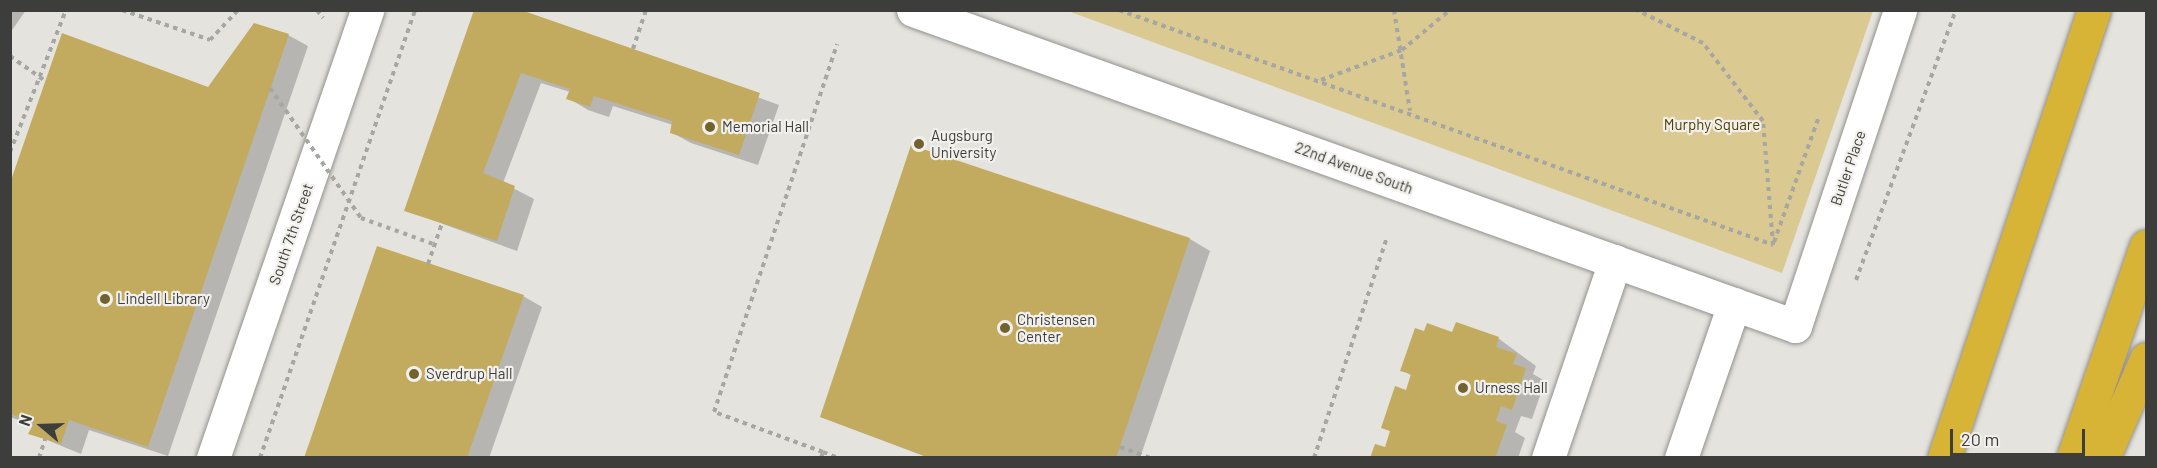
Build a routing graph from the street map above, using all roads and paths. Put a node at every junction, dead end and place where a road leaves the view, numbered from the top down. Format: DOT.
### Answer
graph roads {
  1 [pos="66,10"];
  2 [pos="122,10"];
  3 [pos="238,10"];
  4 [pos="367,10"];
  5 [pos="415,10"];
  6 [pos="646,10"];
  7 [pos="913,10"];
  8 [pos="1119,10"];
  9 [pos="1394,10"];
  10 [pos="1450,10"];
  11 [pos="1637,10"];
  12 [pos="1900,10"];
  13 [pos="1956,10"];
  14 [pos="2094,10"];
  15 [pos="837,44"];
  16 [pos="633,49"];
  17 [pos="1402,50"];
  18 [pos="10,56"];
  19 [pos="1320,80"];
  20 [pos="45,81"];
  21 [pos="270,88"];
  22 [pos="1410,111"];
  23 [pos="1821,111"];
  24 [pos="10,152"];
  25 [pos="442,223"];
  26 [pos="1387,237"];
  27 [pos="436,245"];
  28 [pos="1773,245"];
  29 [pos="2146,246"];
  30 [pos="1615,261"];
  31 [pos="428,264"];
  32 [pos="1855,282"];
  33 [pos="1734,304"];
  34 [pos="1795,326"];
  35 [pos="2146,359"];
  36 [pos="45,439"];
  37 [pos="1120,447"];
  38 [pos="823,452"];
  39 [pos="39,458"];
  40 [pos="213,458"];
  41 [pos="260,458"];
  42 [pos="821,458"];
  43 [pos="839,458"];
  44 [pos="1150,458"];
  45 [pos="1314,458"];
  46 [pos="1548,458"];
  47 [pos="1681,458"];
  48 [pos="1944,458"];
  49 [pos="2073,458"];
  50 [pos="2103,458"];
  1 -- 24 [label="path"];
  2 -- 3 [label="path"];
  4 -- 40 [label="street, South 7th Street"];
  5 -- 41 [label="path"];
  6 -- 16 [label="path"];
  7 -- 30 [label="street, 22nd Avenue South"];
  8 -- 19 [label="path"];
  9 -- 17 [label="path"];
  10 -- 17 [label="path"];
  11 -- 28 [label="path"];
  12 -- 34 [label="street, Butler Place"];
  13 -- 32 [label="path"];
  14 -- 48 [label="highway"];
  15 -- 38 [label="path"];
  17 -- 19 [label="path"];
  17 -- 22 [label="path"];
  18 -- 20 [label="path, bridge"];
  19 -- 22 [label="path"];
  21 -- 27 [label="path, bridge"];
  22 -- 28 [label="path"];
  23 -- 28 [label="path"];
  25 -- 27 [label="path"];
  26 -- 45 [label="path"];
  27 -- 31 [label="path"];
  29 -- 49 [label="highway"];
  30 -- 33 [label="street, 22nd Avenue South"];
  30 -- 46 [label="street"];
  33 -- 34 [label="street, 22nd Avenue South"];
  33 -- 47 [label="street"];
  35 -- 50 [label="highway"];
  36 -- 39 [label="path"];
  37 -- 44 [label="path"];
  38 -- 42 [label="path"];
  38 -- 43 [label="path"];
}
